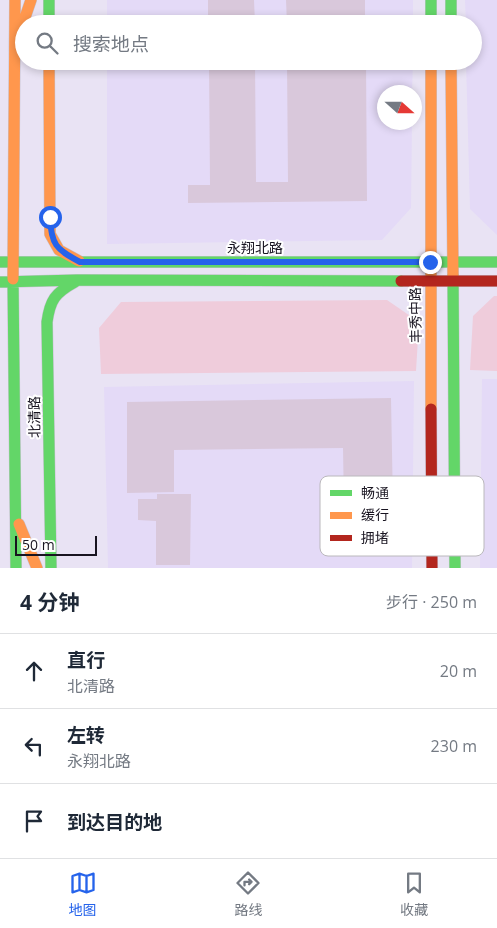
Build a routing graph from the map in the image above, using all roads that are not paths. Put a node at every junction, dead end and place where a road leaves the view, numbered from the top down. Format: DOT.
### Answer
graph roads {
  1 [pos="15,0"];
  2 [pos="31,0"];
  3 [pos="49,0"];
  4 [pos="431,0"];
  5 [pos="451,0"];
  6 [pos="25,15"];
  7 [pos="49,15"];
  8 [pos="431,15"];
  9 [pos="451,15"];
  10 [pos="14,46"];
  11 [pos="49,70"];
  12 [pos="431,70"];
  13 [pos="451,70"];
  14 [pos="13,261"];
  15 [pos="0,262"];
  16 [pos="80,262"];
  17 [pos="430,262"];
  18 [pos="453,262"];
  19 [pos="497,262"];
  20 [pos="77,280"];
  21 [pos="497,281"];
  22 [pos="0,282"];
  23 [pos="13,282"];
  24 [pos="430,282"];
  25 [pos="453,282"];
  26 [pos="431,476"];
  27 [pos="454,476"];
  28 [pos="16,514"];
  29 [pos="16,568"];
  30 [pos="37,568"];
  31 [pos="51,568"];
  1 -- 10 [label="street, 北清路"];
  2 -- 6 [label="street"];
  3 -- 7 [label="street"];
  4 -- 8 [label="street"];
  5 -- 9 [label="street"];
  10 -- 14 [label="street, 北清路"];
  11 -- 16 [label="street"];
  12 -- 17 [label="street, 丰秀中路"];
  13 -- 18 [label="street"];
  14 -- 15 [label="street, 永翔北路"];
  14 -- 16 [label="street, 永翔北路"];
  14 -- 23 [label="street, 北清路"];
  16 -- 17 [label="street, 永翔北路"];
  17 -- 18 [label="street, 永翔北路"];
  17 -- 24 [label="street, 丰秀中路"];
  18 -- 19 [label="street, 永翔北路"];
  18 -- 25 [label="street"];
  20 -- 23 [label="street"];
  20 -- 24 [label="street"];
  20 -- 31 [label="street, 北清路"];
  21 -- 25 [label="street"];
  22 -- 23 [label="street"];
  23 -- 28 [label="street, 北清路"];
  24 -- 25 [label="street"];
  24 -- 26 [label="street, 丰秀中路"];
  25 -- 27 [label="street"];
  28 -- 29 [label="street, 北清路"];
  28 -- 30 [label="street"];
}
